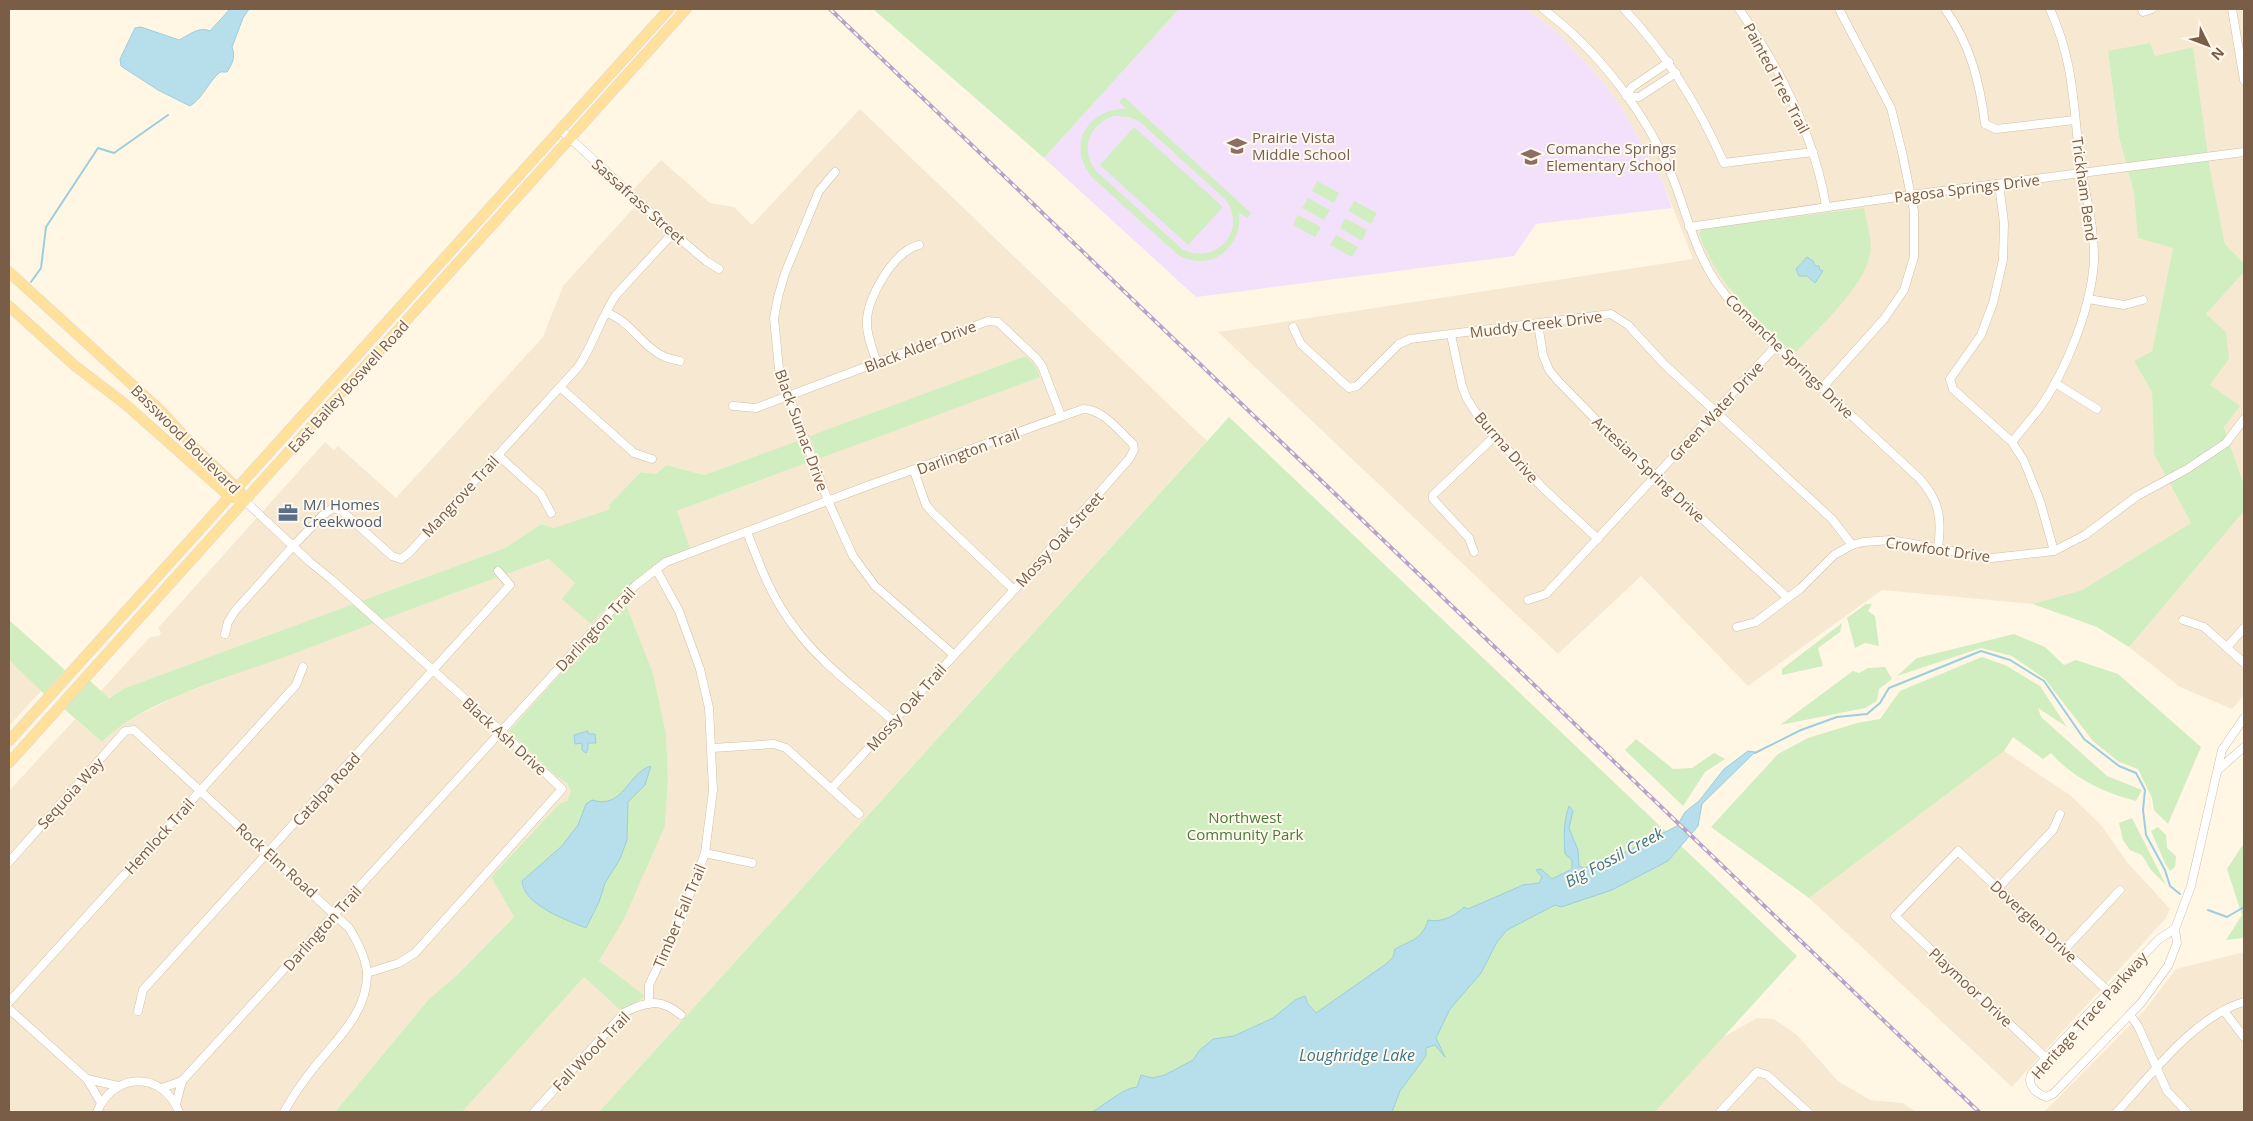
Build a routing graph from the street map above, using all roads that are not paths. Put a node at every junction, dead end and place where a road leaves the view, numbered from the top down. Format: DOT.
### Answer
graph roads {
  1 [pos="669,9"];
  2 [pos="686,9"];
  3 [pos="1543,9"];
  4 [pos="1624,9"];
  5 [pos="1739,9"];
  6 [pos="1839,9"];
  7 [pos="1946,9"];
  8 [pos="2050,9"];
  9 [pos="2142,9"];
  10 [pos="2152,9"];
  11 [pos="2232,9"];
  12 [pos="1668,62"];
  13 [pos="1676,73"];
  14 [pos="2244,80"];
  15 [pos="1626,96"];
  16 [pos="2075,120"];
  17 [pos="560,129"];
  18 [pos="570,138"];
  19 [pos="1813,152"];
  20 [pos="2244,152"];
  21 [pos="835,172"];
  22 [pos="2081,174"];
  23 [pos="1999,184"];
  24 [pos="1911,194"];
  25 [pos="1826,206"];
  26 [pos="1690,227"];
  27 [pos="673,233"];
  28 [pos="918,245"];
  29 [pos="719,269"];
  30 [pos="9,272"];
  31 [pos="2088,299"];
  32 [pos="2143,300"];
  33 [pos="9,306"];
  34 [pos="395,313"];
  35 [pos="607,313"];
  36 [pos="405,322"];
  37 [pos="1538,324"];
  38 [pos="1293,327"];
  39 [pos="1451,335"];
  40 [pos="1776,346"];
  41 [pos="680,361"];
  42 [pos="876,363"];
  43 [pos="2055,383"];
  44 [pos="560,387"];
  45 [pos="1822,388"];
  46 [pos="790,396"];
  47 [pos="734,406"];
  48 [pos="2098,409"];
  49 [pos="1716,412"];
  50 [pos="303,414"];
  51 [pos="1061,416"];
  52 [pos="2244,419"];
  53 [pos="314,424"];
  54 [pos="1495,436"];
  55 [pos="2012,442"];
  56 [pos="1134,450"];
  57 [pos="498,456"];
  58 [pos="652,459"];
  59 [pos="914,471"];
  60 [pos="1656,476"];
  61 [pos="238,487"];
  62 [pos="230,496"];
  63 [pos="245,501"];
  64 [pos="828,501"];
  65 [pos="551,513"];
  66 [pos="747,532"];
  67 [pos="1598,539"];
  68 [pos="1852,545"];
  69 [pos="293,546"];
  70 [pos="1938,548"];
  71 [pos="2054,551"];
  72 [pos="1474,552"];
  73 [pos="656,568"];
  74 [pos="498,571"];
  75 [pos="1014,590"];
  76 [pos="1788,598"];
  77 [pos="1528,600"];
  78 [pos="2183,620"];
  79 [pos="981,624"];
  80 [pos="1737,627"];
  81 [pos="2244,628"];
  82 [pos="225,634"];
  83 [pos="2227,647"];
  84 [pos="954,655"];
  85 [pos="2244,662"];
  86 [pos="302,667"];
  87 [pos="432,671"];
  88 [pos="2244,718"];
  89 [pos="893,721"];
  90 [pos="134,730"];
  91 [pos="501,731"];
  92 [pos="9,741"];
  93 [pos="2244,747"];
  94 [pos="712,748"];
  95 [pos="9,763"];
  96 [pos="2218,770"];
  97 [pos="831,789"];
  98 [pos="200,791"];
  99 [pos="859,814"];
  100 [pos="2060,814"];
  101 [pos="269,852"];
  102 [pos="705,853"];
  103 [pos="9,862"];
  104 [pos="752,863"];
  105 [pos="1999,887"];
  106 [pos="2120,890"];
  107 [pos="335,913"];
  108 [pos="1896,916"];
  109 [pos="2175,929"];
  110 [pos="2064,950"];
  111 [pos="367,973"];
  112 [pos="2109,992"];
  113 [pos="9,1002"];
  114 [pos="2244,1002"];
  115 [pos="649,1004"];
  116 [pos="9,1009"];
  117 [pos="138,1011"];
  118 [pos="2224,1011"];
  119 [pos="2130,1014"];
  120 [pos="682,1015"];
  121 [pos="2244,1037"];
  122 [pos="2046,1058"];
  123 [pos="2157,1069"];
  124 [pos="87,1079"];
  125 [pos="182,1081"];
  126 [pos="118,1086"];
  127 [pos="162,1088"];
  128 [pos="101,1103"];
  129 [pos="176,1104"];
  130 [pos="97,1112"];
  131 [pos="179,1112"];
  132 [pos="284,1112"];
  133 [pos="534,1112"];
  134 [pos="1720,1112"];
  135 [pos="1808,1112"];
  136 [pos="2117,1112"];
  137 [pos="2187,1112"];
  1 -- 17 [label="main road, East Bailey Boswell Road"];
  2 -- 18 [label="main road, East Bailey Boswell Road"];
  3 -- 15 [label="street, Comanche Springs Drive"];
  4 -- 12 [label="street"];
  5 -- 19 [label="street, Painted Tree Trail"];
  6 -- 24 [label="street"];
  7 -- 16 [label="street"];
  8 -- 16 [label="street, Trickham Bend"];
  9 -- 10 [label="street"];
  11 -- 14 [label="street"];
  12 -- 13 [label="street"];
  12 -- 15 [label="street"];
  13 -- 15 [label="street"];
  13 -- 19 [label="street"];
  15 -- 26 [label="street, Comanche Springs Drive"];
  16 -- 22 [label="street, Trickham Bend"];
  17 -- 18 [label="street, Sassafrass Street"];
  17 -- 34 [label="main road, East Bailey Boswell Road"];
  18 -- 27 [label="street, Sassafrass Street"];
  18 -- 36 [label="main road, East Bailey Boswell Road"];
  19 -- 25 [label="street, Painted Tree Trail"];
  20 -- 22 [label="street, Pagosa Springs Drive"];
  21 -- 46 [label="street, Black Sumac Drive"];
  22 -- 23 [label="street, Pagosa Springs Drive"];
  22 -- 31 [label="street, Trickham Bend"];
  23 -- 24 [label="street, Pagosa Springs Drive"];
  23 -- 55 [label="street"];
  24 -- 25 [label="street, Pagosa Springs Drive"];
  24 -- 45 [label="street"];
  25 -- 26 [label="street, Pagosa Springs Drive"];
  26 -- 40 [label="street, Comanche Springs Drive"];
  27 -- 29 [label="street, Sassafrass Street"];
  27 -- 35 [label="street, Mangrove Trail"];
  28 -- 42 [label="street"];
  30 -- 61 [label="main road, Basswood Boulevard"];
  31 -- 32 [label="street"];
  31 -- 43 [label="street, Trickham Bend"];
  33 -- 62 [label="main road, Basswood Boulevard"];
  34 -- 36 [label="main road"];
  34 -- 50 [label="main road, East Bailey Boswell Road"];
  35 -- 41 [label="street"];
  35 -- 44 [label="street, Mangrove Trail"];
  36 -- 53 [label="main road, East Bailey Boswell Road"];
  37 -- 39 [label="street, Muddy Creek Drive"];
  37 -- 49 [label="street, Muddy Creek Drive"];
  37 -- 60 [label="street, Artesian Spring Drive"];
  38 -- 39 [label="street, Muddy Creek Drive"];
  39 -- 54 [label="street, Burma Drive"];
  40 -- 45 [label="street, Comanche Springs Drive"];
  40 -- 49 [label="street, Green Water Drive"];
  42 -- 46 [label="street, Black Alder Drive"];
  42 -- 51 [label="street, Black Alder Drive"];
  43 -- 48 [label="street"];
  43 -- 55 [label="street, Trickham Bend"];
  44 -- 57 [label="street, Mangrove Trail"];
  44 -- 58 [label="street"];
  45 -- 70 [label="street, Comanche Springs Drive"];
  46 -- 47 [label="street, Black Alder Drive"];
  46 -- 64 [label="street, Black Sumac Drive"];
  49 -- 60 [label="street, Green Water Drive"];
  49 -- 68 [label="street, Muddy Creek Drive"];
  50 -- 53 [label="main road"];
  50 -- 61 [label="main road, East Bailey Boswell Road"];
  51 -- 56 [label="street, Darlington Trail"];
  51 -- 59 [label="street, Darlington Trail"];
  52 -- 71 [label="street, Crowfoot Drive"];
  53 -- 63 [label="main road, East Bailey Boswell Road"];
  54 -- 67 [label="street, Burma Drive"];
  54 -- 72 [label="street"];
  55 -- 71 [label="street"];
  56 -- 75 [label="street, Mossy Oak Street"];
  57 -- 65 [label="street"];
  57 -- 69 [label="street, Mangrove Trail"];
  59 -- 64 [label="street, Darlington Trail"];
  59 -- 75 [label="street"];
  60 -- 67 [label="street, Green Water Drive"];
  60 -- 76 [label="street, Artesian Spring Drive"];
  61 -- 62 [label="main road, East Bailey Boswell Road"];
  61 -- 63 [label="main road, Basswood Boulevard"];
  62 -- 63 [label="main road, Basswood Boulevard"];
  62 -- 92 [label="main road, East Bailey Boswell Road"];
  63 -- 69 [label="street, Black Ash Drive"];
  63 -- 95 [label="main road, East Bailey Boswell Road"];
  64 -- 66 [label="street, Darlington Trail"];
  64 -- 84 [label="street, Black Sumac Drive"];
  66 -- 73 [label="street, Darlington Trail"];
  66 -- 89 [label="street"];
  67 -- 77 [label="street, Green Water Drive"];
  68 -- 70 [label="street, Crowfoot Drive"];
  68 -- 76 [label="street, Crowfoot Drive"];
  69 -- 82 [label="street, Mangrove Trail"];
  69 -- 87 [label="street, Black Ash Drive"];
  70 -- 71 [label="street, Crowfoot Drive"];
  73 -- 91 [label="street, Darlington Trail"];
  73 -- 94 [label="street, Timber Fall Trail"];
  74 -- 87 [label="street, Catalpa Road"];
  75 -- 79 [label="street, Mossy Oak Street"];
  76 -- 80 [label="street, Crowfoot Drive"];
  78 -- 83 [label="street"];
  79 -- 84 [label="street, Mossy Oak Trail"];
  81 -- 83 [label="street"];
  83 -- 85 [label="street"];
  84 -- 89 [label="street, Mossy Oak Trail"];
  86 -- 98 [label="street, Hemlock Trail"];
  87 -- 91 [label="street, Black Ash Drive"];
  87 -- 101 [label="street, Catalpa Road"];
  88 -- 96 [label="street, Heritage Trace Parkway"];
  89 -- 97 [label="street, Mossy Oak Trail"];
  90 -- 98 [label="street, Rock Elm Road"];
  90 -- 103 [label="street, Sequoia Way"];
  91 -- 107 [label="street, Darlington Trail"];
  91 -- 111 [label="street, Black Ash Drive"];
  93 -- 96 [label="street"];
  94 -- 97 [label="street"];
  94 -- 102 [label="street, Timber Fall Trail"];
  96 -- 109 [label="street, Heritage Trace Parkway"];
  97 -- 99 [label="street"];
  98 -- 101 [label="street, Rock Elm Road"];
  98 -- 113 [label="street, Hemlock Trail"];
  100 -- 105 [label="street"];
  101 -- 107 [label="street, Rock Elm Road"];
  101 -- 117 [label="street, Catalpa Road"];
  102 -- 104 [label="street"];
  102 -- 115 [label="street, Timber Fall Trail"];
  105 -- 108 [label="street, Doverglen Drive"];
  105 -- 110 [label="street, Doverglen Drive"];
  106 -- 110 [label="street"];
  107 -- 111 [label="street, Rock Elm Road"];
  107 -- 125 [label="street, Darlington Trail"];
  108 -- 122 [label="street, Playmoor Drive"];
  109 -- 112 [label="street, Heritage Trace Parkway"];
  109 -- 119 [label="street, Heritage Trace Parkway"];
  110 -- 112 [label="street, Doverglen Drive"];
  111 -- 132 [label="street, Rock Elm Road"];
  112 -- 122 [label="street, Heritage Trace Parkway"];
  114 -- 118 [label="street"];
  115 -- 120 [label="street, Fall Wood Trail"];
  115 -- 133 [label="street, Fall Wood Trail"];
  116 -- 124 [label="street"];
  118 -- 121 [label="street"];
  118 -- 123 [label="street"];
  119 -- 122 [label="street, Heritage Trace Parkway"];
  119 -- 123 [label="street"];
  123 -- 136 [label="street"];
  123 -- 137 [label="street"];
  124 -- 126 [label="street"];
  124 -- 128 [label="street"];
  125 -- 127 [label="street, Darlington Trail"];
  125 -- 129 [label="street, Darlington Trail"];
  126 -- 127 [label="street"];
  126 -- 128 [label="street"];
  127 -- 129 [label="street"];
  128 -- 130 [label="street"];
  129 -- 131 [label="street"];
  134 -- 135 [label="street"];
}
